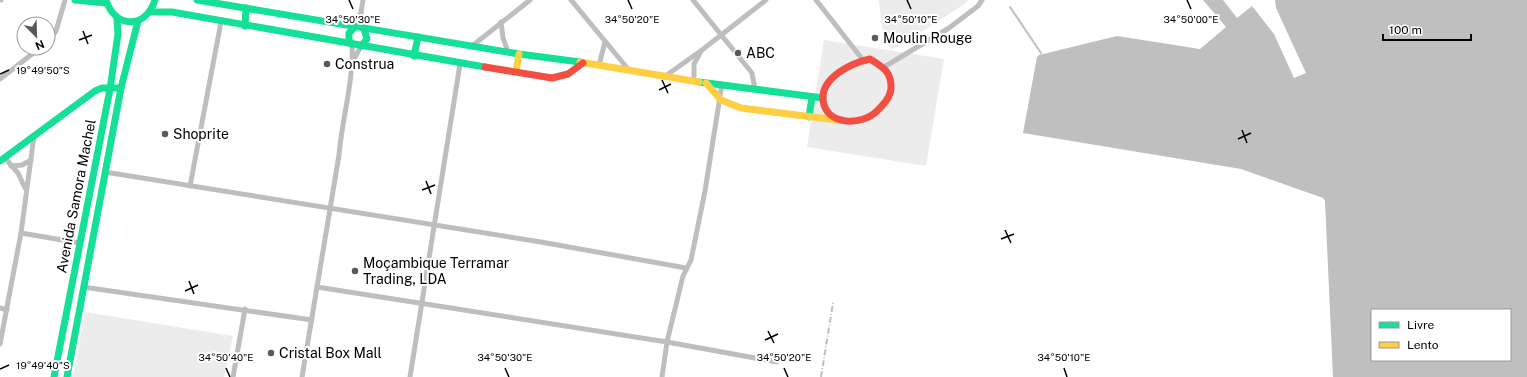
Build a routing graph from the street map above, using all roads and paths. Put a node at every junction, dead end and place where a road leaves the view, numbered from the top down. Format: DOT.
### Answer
graph roads {
  1 [pos="65,0"];
  2 [pos="75,0"];
  3 [pos="155,0"];
  4 [pos="197,0"];
  5 [pos="363,0"];
  6 [pos="530,0"];
  7 [pos="571,0"];
  8 [pos="693,0"];
  9 [pos="766,0"];
  10 [pos="816,0"];
  11 [pos="982,0"];
  12 [pos="106,1"];
  13 [pos="223,2"];
  14 [pos="246,8"];
  15 [pos="151,12"];
  16 [pos="361,12"];
  17 [pos="117,19"];
  18 [pos="138,21"];
  19 [pos="221,22"];
  20 [pos="501,22"];
  21 [pos="245,26"];
  22 [pos="354,28"];
  23 [pos="364,29"];
  24 [pos="56,31"];
  25 [pos="721,35"];
  26 [pos="418,37"];
  27 [pos="605,42"];
  28 [pos="352,44"];
  29 [pos="361,46"];
  30 [pos="472,46"];
  31 [pos="702,50"];
  32 [pos="508,52"];
  33 [pos="519,54"];
  34 [pos="30,56"];
  35 [pos="414,56"];
  36 [pos="863,60"];
  37 [pos="353,62"];
  38 [pos="583,62"];
  39 [pos="460,64"];
  40 [pos="599,65"];
  41 [pos="884,66"];
  42 [pos="628,70"];
  43 [pos="516,72"];
  44 [pos="664,77"];
  45 [pos="0,79"];
  46 [pos="694,81"];
  47 [pos="706,83"];
  48 [pos="722,84"];
  49 [pos="121,88"];
  50 [pos="110,89"];
  51 [pos="755,89"];
  52 [pos="812,97"];
  53 [pos="823,98"];
  54 [pos="721,100"];
  55 [pos="809,117"];
  56 [pos="840,121"];
  57 [pos="34,136"];
  58 [pos="100,140"];
  59 [pos="111,143"];
  60 [pos="2,160"];
  61 [pos="31,160"];
  62 [pos="11,166"];
  63 [pos="105,172"];
  64 [pos="190,186"];
  65 [pos="26,189"];
  66 [pos="87,205"];
  67 [pos="98,207"];
  68 [pos="330,208"];
  69 [pos="435,226"];
  70 [pos="21,233"];
  71 [pos="80,243"];
  72 [pos="686,268"];
  73 [pos="74,271"];
  74 [pos="86,272"];
  75 [pos="83,287"];
  76 [pos="318,288"];
  77 [pos="70,297"];
  78 [pos="81,298"];
  79 [pos="422,305"];
  80 [pos="0,308"];
  81 [pos="246,309"];
  82 [pos="7,310"];
  83 [pos="312,320"];
  84 [pos="667,342"];
  85 [pos="0,344"];
  86 [pos="777,362"];
  87 [pos="54,377"];
  88 [pos="67,377"];
  89 [pos="233,377"];
  90 [pos="302,377"];
  91 [pos="410,377"];
  92 [pos="662,377"];
  1 -- 24 [label="street"];
  2 -- 12 [label="main road"];
  3 -- 15 [label="main road"];
  4 -- 13 [label="main road"];
  5 -- 16 [label="street"];
  6 -- 20 [label="street"];
  7 -- 27 [label="street"];
  8 -- 25 [label="street"];
  9 -- 25 [label="street"];
  10 -- 36 [label="street"];
  11 -- 41 [label="street"];
  12 -- 17 [label="main road"];
  13 -- 14 [label="main road"];
  14 -- 21 [label="main road"];
  14 -- 22 [label="main road"];
  15 -- 18 [label="main road"];
  15 -- 19 [label="main road"];
  16 -- 22 [label="street"];
  16 -- 23 [label="street"];
  17 -- 18 [label="main road"];
  17 -- 50 [label="main road, Avenida Samora Machel"];
  18 -- 49 [label="main road, Avenida Samora Machel"];
  19 -- 21 [label="main road"];
  19 -- 64 [label="street"];
  20 -- 30 [label="street"];
  20 -- 32 [label="street"];
  21 -- 28 [label="main road"];
  22 -- 23 [label="main road"];
  22 -- 28 [label="main road"];
  23 -- 26 [label="main road"];
  23 -- 29 [label="main road"];
  25 -- 31 [label="street"];
  25 -- 51 [label="street"];
  26 -- 30 [label="main road"];
  26 -- 35 [label="main road"];
  27 -- 40 [label="street"];
  27 -- 42 [label="street"];
  28 -- 29 [label="main road"];
  28 -- 37 [label="street"];
  29 -- 35 [label="main road"];
  29 -- 37 [label="street"];
  30 -- 32 [label="main road"];
  31 -- 44 [label="street"];
  31 -- 46 [label="street"];
  32 -- 33 [label="main road"];
  33 -- 38 [label="main road"];
  33 -- 43 [label="main road"];
  34 -- 45 [label="street"];
  35 -- 39 [label="main road"];
  36 -- 41 [label="main road"];
  36 -- 53 [label="main road"];
  37 -- 68 [label="street"];
  38 -- 40 [label="main road"];
  38 -- 43 [label="main road"];
  39 -- 43 [label="main road"];
  39 -- 69 [label="street"];
  40 -- 42 [label="main road"];
  41 -- 56 [label="main road"];
  42 -- 44 [label="main road"];
  44 -- 46 [label="main road"];
  46 -- 47 [label="main road"];
  47 -- 48 [label="main road"];
  47 -- 54 [label="main road"];
  48 -- 51 [label="main road"];
  48 -- 54 [label="street"];
  49 -- 50 [label="main road"];
  49 -- 59 [label="main road, Avenida Samora Machel"];
  50 -- 57 [label="main road"];
  50 -- 58 [label="main road, Avenida Samora Machel"];
  51 -- 52 [label="main road"];
  52 -- 53 [label="main road"];
  52 -- 55 [label="main road"];
  53 -- 56 [label="main road"];
  54 -- 55 [label="main road"];
  54 -- 72 [label="street"];
  55 -- 56 [label="main road"];
  57 -- 60 [label="main road"];
  57 -- 61 [label="street"];
  58 -- 59 [label="main road"];
  58 -- 66 [label="main road, Avenida Samora Machel"];
  59 -- 63 [label="main road, Avenida Samora Machel"];
  60 -- 62 [label="street"];
  61 -- 62 [label="street"];
  61 -- 65 [label="street"];
  62 -- 65 [label="street"];
  63 -- 64 [label="street"];
  63 -- 67 [label="main road, Avenida Samora Machel"];
  64 -- 68 [label="street"];
  65 -- 70 [label="street"];
  66 -- 67 [label="main road"];
  66 -- 71 [label="main road, Avenida Samora Machel"];
  67 -- 74 [label="main road, Avenida Samora Machel"];
  68 -- 69 [label="street"];
  68 -- 76 [label="street"];
  69 -- 72 [label="street"];
  69 -- 79 [label="street"];
  70 -- 71 [label="street"];
  70 -- 82 [label="street"];
  71 -- 73 [label="main road, Avenida Samora Machel"];
  72 -- 84 [label="street"];
  73 -- 74 [label="main road"];
  73 -- 77 [label="main road, Avenida Samora Machel"];
  74 -- 75 [label="main road, Avenida Samora Machel"];
  75 -- 78 [label="main road, Avenida Samora Machel"];
  75 -- 81 [label="street"];
  76 -- 79 [label="street"];
  76 -- 83 [label="street"];
  77 -- 78 [label="main road"];
  77 -- 87 [label="main road, Avenida Samora Machel"];
  78 -- 88 [label="main road, Avenida Samora Machel"];
  79 -- 84 [label="street"];
  79 -- 91 [label="street"];
  80 -- 82 [label="street"];
  81 -- 83 [label="street"];
  81 -- 89 [label="street"];
  82 -- 85 [label="street"];
  83 -- 90 [label="street"];
  84 -- 86 [label="street"];
  84 -- 92 [label="street"];
}
